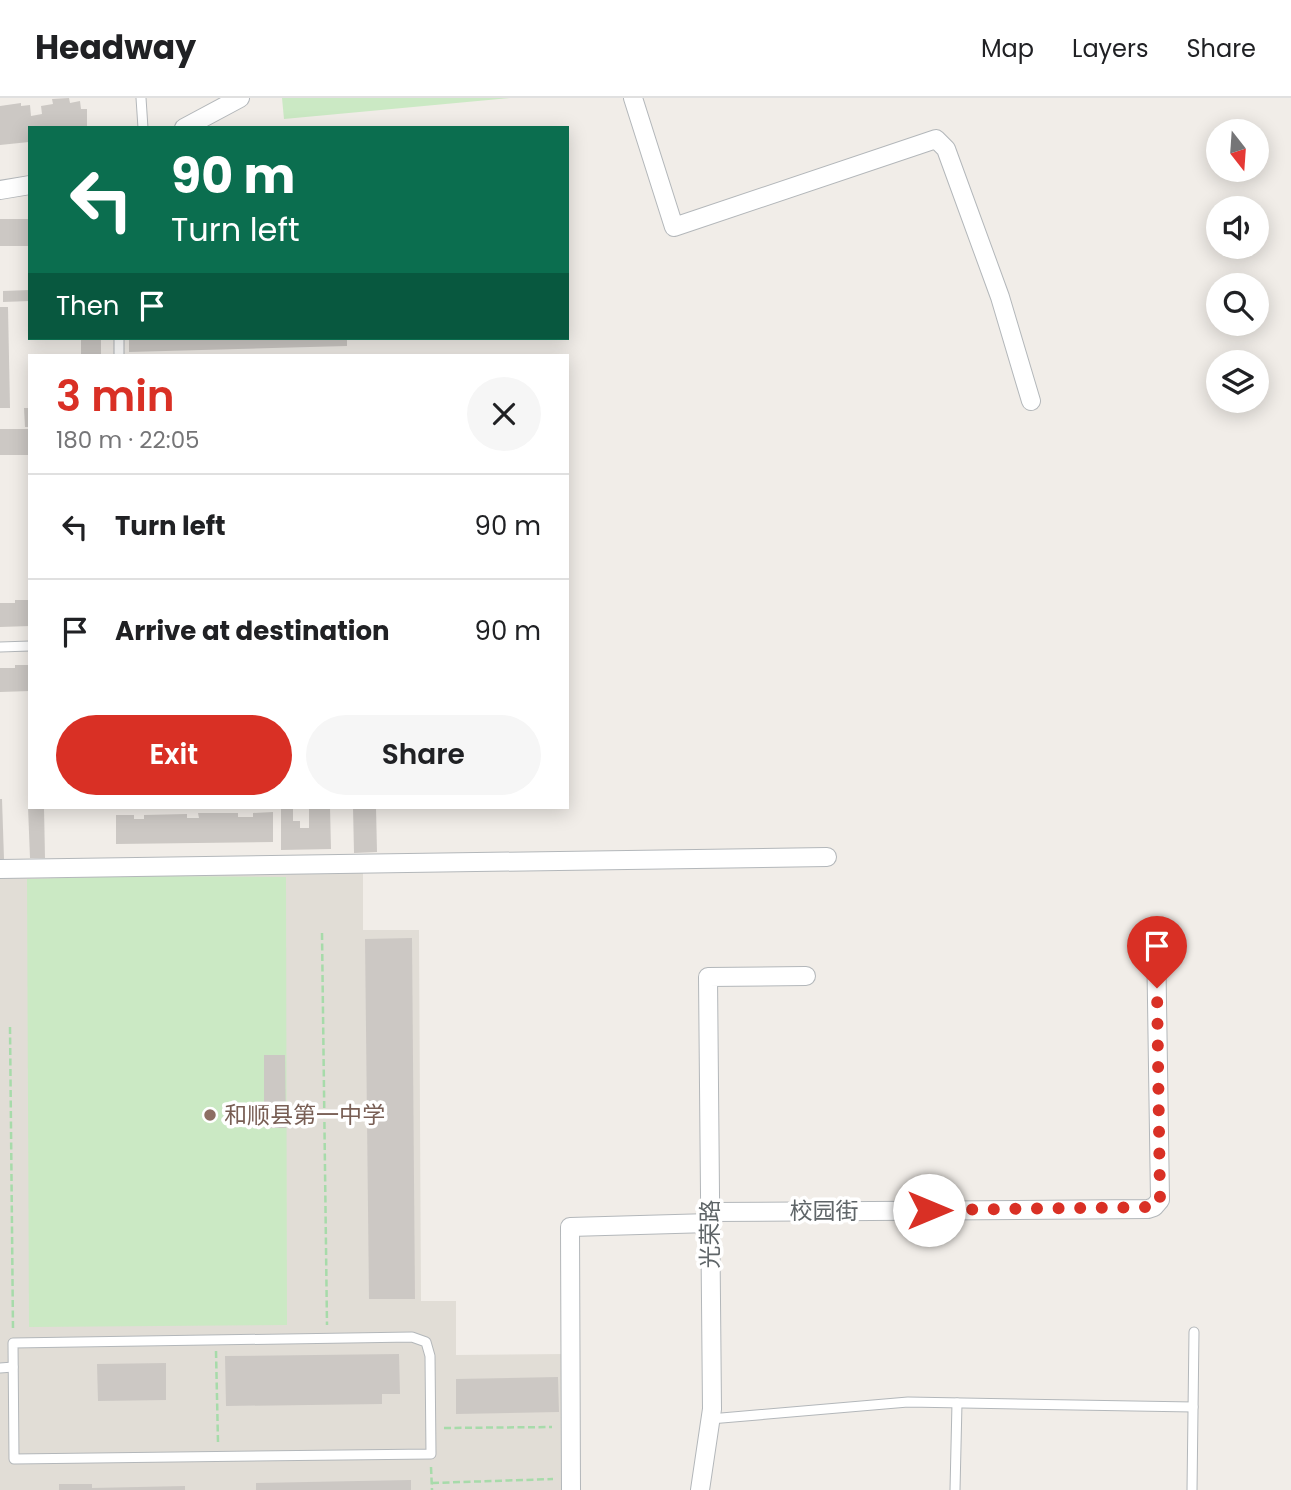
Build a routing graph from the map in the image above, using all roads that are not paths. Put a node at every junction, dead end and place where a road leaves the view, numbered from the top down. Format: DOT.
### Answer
graph roads {
  1 [pos="141,98"];
  2 [pos="240,98"];
  3 [pos="633,98"];
  4 [pos="143,126"];
  5 [pos="188,126"];
  6 [pos="28,185"];
  7 [pos="0,190"];
  8 [pos="1031,401"];
  9 [pos="0,646"];
  10 [pos="28,646"];
  11 [pos="827,857"];
  12 [pos="0,869"];
  13 [pos="1156,935"];
  14 [pos="806,976"];
  15 [pos="710,1217"];
  16 [pos="1194,1332"];
  17 [pos="0,1367"];
  18 [pos="13,1367"];
  19 [pos="957,1403"];
  20 [pos="1193,1407"];
  21 [pos="710,1419"];
  22 [pos="571,1490"];
  23 [pos="700,1490"];
  24 [pos="955,1490"];
  25 [pos="1192,1490"];
  1 -- 4 [label="lane"];
  2 -- 5 [label="street"];
  3 -- 8 [label="street"];
  6 -- 7 [label="street"];
  9 -- 10 [label="lane"];
  11 -- 12 [label="street"];
  13 -- 15 [label="street, 校园街"];
  14 -- 15 [label="street, 光荣路"];
  15 -- 21 [label="street, 光荣路"];
  15 -- 22 [label="street, 校园街"];
  16 -- 20 [label="lane"];
  17 -- 18 [label="lane"];
  18 -- 18 [label="lane"];
  19 -- 20 [label="lane"];
  19 -- 21 [label="lane"];
  19 -- 24 [label="lane"];
  20 -- 25 [label="lane"];
  21 -- 23 [label="street, 光荣路"];
}
